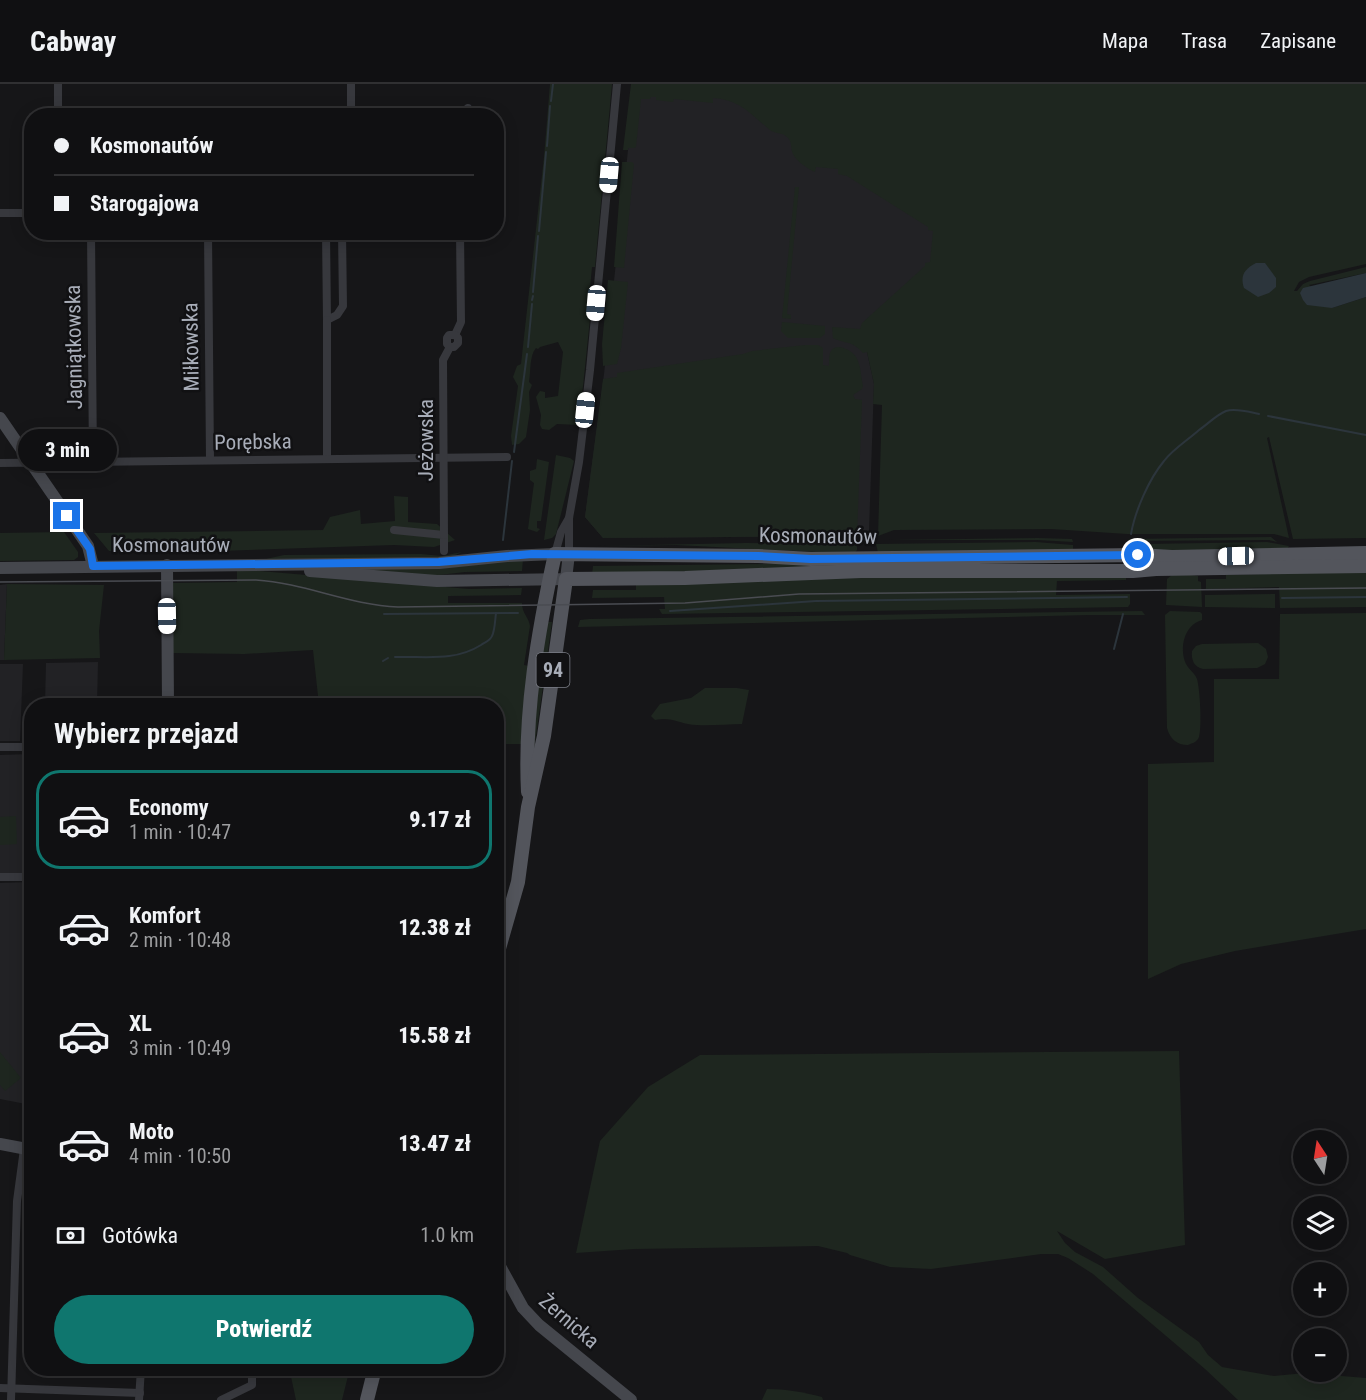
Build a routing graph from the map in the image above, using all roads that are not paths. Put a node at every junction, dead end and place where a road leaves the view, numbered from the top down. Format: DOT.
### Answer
graph roads {
  1 [pos="58,84"];
  2 [pos="351,84"];
  3 [pos="617,84"];
  4 [pos="58,108"];
  5 [pos="351,108"];
  6 [pos="0,213"];
  7 [pos="24,213"];
  8 [pos="91,240"];
  9 [pos="208,240"];
  10 [pos="326,240"];
  11 [pos="342,240"];
  12 [pos="460,240"];
  13 [pos="327,320"];
  14 [pos="0,418"];
  15 [pos="507,457"];
  16 [pos="445,458"];
  17 [pos="327,459"];
  18 [pos="210,460"];
  19 [pos="30,462"];
  20 [pos="93,462"];
  21 [pos="0,463"];
  22 [pos="569,518"];
  23 [pos="394,530"];
  24 [pos="444,535"];
  25 [pos="444,551"];
  26 [pos="1366,553"];
  27 [pos="562,554"];
  28 [pos="167,565"];
  29 [pos="270,565"];
  30 [pos="93,566"];
  31 [pos="1366,566"];
  32 [pos="0,568"];
  33 [pos="550,579"];
  34 [pos="566,579"];
  35 [pos="168,698"];
  36 [pos="0,747"];
  37 [pos="24,747"];
  38 [pos="528,807"];
  39 [pos="0,877"];
  40 [pos="24,877"];
  41 [pos="504,931"];
  42 [pos="0,1144"];
  43 [pos="24,1148"];
  44 [pos="24,1168"];
  45 [pos="504,1274"];
  46 [pos="141,1376"];
  47 [pos="252,1376"];
  48 [pos="373,1376"];
  49 [pos="0,1388"];
  50 [pos="11,1389"];
  51 [pos="140,1397"];
  52 [pos="11,1400"];
  53 [pos="221,1400"];
  54 [pos="367,1400"];
  55 [pos="631,1400"];
  1 -- 4 [label="street"];
  2 -- 5 [label="street"];
  3 -- 22 [label="street"];
  6 -- 7 [label="street"];
  8 -- 20 [label="street, Jagniątkowska"];
  9 -- 18 [label="street, Miłkowska"];
  10 -- 13 [label="street"];
  11 -- 13 [label="street"];
  12 -- 16 [label="street, Jeżowska"];
  13 -- 17 [label="street"];
  14 -- 19 [label="main road"];
  15 -- 16 [label="street, Porębska"];
  16 -- 17 [label="street, Porębska"];
  16 -- 24 [label="street, Jeżowska"];
  17 -- 18 [label="street, Porębska"];
  18 -- 20 [label="street, Porębska"];
  19 -- 20 [label="street, Porębska"];
  19 -- 21 [label="street, Porębska"];
  19 -- 30 [label="main road"];
  22 -- 27 [label="street"];
  22 -- 27 [label="street"];
  23 -- 24 [label="street"];
  24 -- 25 [label="street, Jeżowska"];
  26 -- 27 [label="main road, Kosmonautów"];
  27 -- 29 [label="main road, Kosmonautów"];
  27 -- 33 [label="main road, 94"];
  27 -- 34 [label="main road"];
  28 -- 29 [label="main road, Kosmonautów"];
  28 -- 30 [label="main road, Kosmonautów"];
  28 -- 35 [label="main road"];
  29 -- 33 [label="main road, Kosmonautów"];
  30 -- 32 [label="main road, Kosmonautów"];
  31 -- 34 [label="main road, Kosmonautów"];
  33 -- 34 [label="main road, Kosmonautów"];
  33 -- 38 [label="main road, 94"];
  34 -- 38 [label="main road, 94"];
  36 -- 37 [label="street"];
  38 -- 41 [label="main road, 94"];
  39 -- 40 [label="street"];
  42 -- 43 [label="main road"];
  44 -- 50 [label="street"];
  45 -- 55 [label="main road, Żernicka"];
  46 -- 51 [label="street"];
  47 -- 53 [label="street"];
  48 -- 54 [label="main road"];
  49 -- 50 [label="street"];
  50 -- 51 [label="street"];
  50 -- 52 [label="street"];
}
